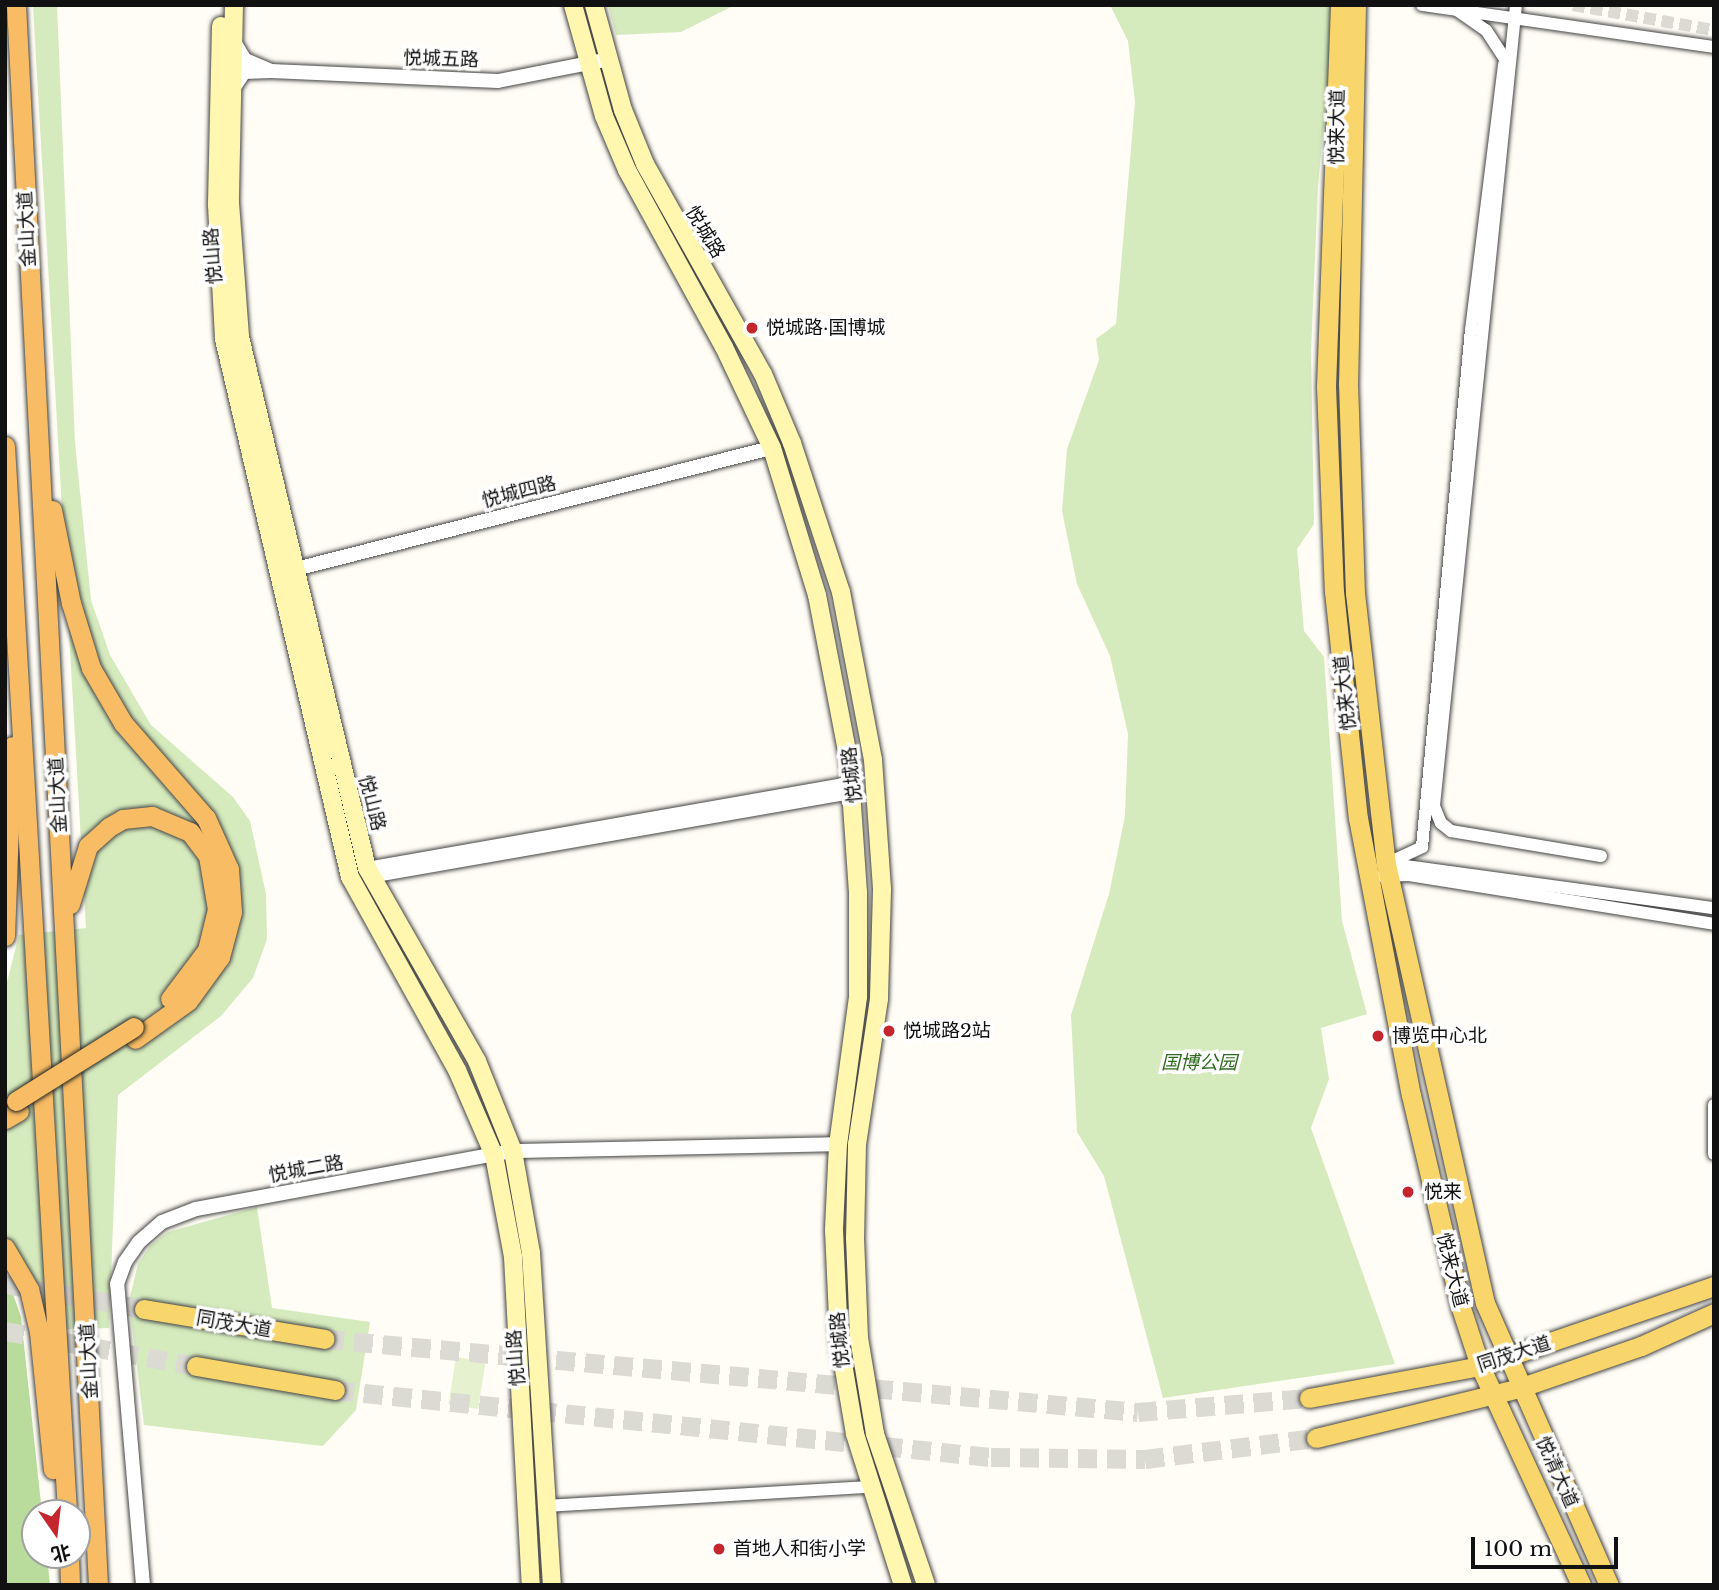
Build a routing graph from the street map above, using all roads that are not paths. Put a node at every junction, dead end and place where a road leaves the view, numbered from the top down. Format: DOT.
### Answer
graph roads {
  1 [pos="16,5"];
  2 [pos="222,5"];
  3 [pos="234,5"];
  4 [pos="573,5"];
  5 [pos="594,5"];
  6 [pos="1340,5"];
  7 [pos="1356,5"];
  8 [pos="1422,5"];
  9 [pos="1453,8"];
  10 [pos="1514,11"];
  11 [pos="233,38"];
  12 [pos="1714,47"];
  13 [pos="1505,59"];
  14 [pos="607,60"];
  15 [pos="588,64"];
  16 [pos="271,71"];
  17 [pos="232,91"];
  18 [pos="5,446"];
  19 [pos="772,447"];
  20 [pos="40,449"];
  21 [pos="284,572"];
  22 [pos="16,626"];
  23 [pos="851,788"];
  24 [pos="1601,856"];
  25 [pos="1387,871"];
  26 [pos="369,873"];
  27 [pos="1366,873"];
  28 [pos="1714,908"];
  29 [pos="1714,924"];
  30 [pos="65,926"];
  31 [pos="5,936"];
  32 [pos="135,1033"];
  33 [pos="1714,1105"];
  34 [pos="11,1110"];
  35 [pos="838,1144"];
  36 [pos="513,1151"];
  37 [pos="1714,1154"];
  38 [pos="494,1155"];
  39 [pos="5,1248"];
  40 [pos="1714,1286"];
  41 [pos="144,1309"];
  42 [pos="1714,1313"];
  43 [pos="325,1339"];
  44 [pos="1506,1358"];
  45 [pos="196,1366"];
  46 [pos="1480,1366"];
  47 [pos="1519,1388"];
  48 [pos="335,1390"];
  49 [pos="1494,1395"];
  50 [pos="1309,1398"];
  51 [pos="1316,1438"];
  52 [pos="871,1487"];
  53 [pos="57,1499"];
  54 [pos="66,1499"];
  55 [pos="547,1507"];
  56 [pos="99,1585"];
  57 [pos="144,1585"];
  58 [pos="531,1585"];
  59 [pos="552,1585"];
  60 [pos="903,1585"];
  61 [pos="926,1585"];
  62 [pos="1581,1585"];
  63 [pos="1609,1585"];
  1 -- 20 [label="highway, 金山大道"];
  2 -- 21 [label="main road, 悦山路"];
  3 -- 11 [label="main road, 悦山路"];
  4 -- 15 [label="main road, 悦城路"];
  5 -- 14 [label="main road, 悦城路"];
  6 -- 27 [label="main road, 悦来大道"];
  7 -- 25 [label="main road, 悦来大道"];
  8 -- 9 [label="street"];
  9 -- 10 [label="street"];
  9 -- 13 [label="street"];
  10 -- 12 [label="street"];
  10 -- 13 [label="street"];
  10 -- 24 [label="street"];
  11 -- 16 [label="street"];
  11 -- 17 [label="main road, 悦山路"];
  13 -- 25 [label="street"];
  14 -- 15 [label="street, 悦城五路"];
  14 -- 61 [label="main road, 悦城路"];
  15 -- 16 [label="street, 悦城五路"];
  15 -- 19 [label="main road, 悦城路"];
  16 -- 17 [label="street"];
  17 -- 21 [label="main road, 悦山路"];
  18 -- 22 [label="highway, 金山大道"];
  19 -- 21 [label="street, 悦城四路"];
  19 -- 23 [label="main road, 悦城路"];
  20 -- 30 [label="highway, 金山大道"];
  20 -- 32 [label="highway"];
  21 -- 26 [label="main road, 悦山路"];
  21 -- 38 [label="main road, 悦山路"];
  22 -- 31 [label="highway"];
  22 -- 54 [label="highway, 金山大道"];
  23 -- 26 [label="street"];
  23 -- 35 [label="main road, 悦城路"];
  25 -- 27 [label="street"];
  25 -- 28 [label="street"];
  25 -- 29 [label="street"];
  25 -- 44 [label="main road, 悦来大道"];
  26 -- 36 [label="main road, 悦山路"];
  27 -- 46 [label="main road, 悦来大道"];
  30 -- 32 [label="highway"];
  30 -- 56 [label="highway, 金山大道"];
  32 -- 34 [label="highway"];
  33 -- 37 [label="street"];
  35 -- 36 [label="street, 悦城二路"];
  35 -- 52 [label="main road, 悦城路"];
  36 -- 38 [label="street, 悦城二路"];
  36 -- 55 [label="main road, 悦山路"];
  38 -- 57 [label="street, 悦城二路"];
  38 -- 58 [label="main road, 悦山路"];
  39 -- 53 [label="highway"];
  40 -- 44 [label="main road, 同茂大道"];
  41 -- 43 [label="main road, 同茂大道"];
  42 -- 47 [label="main road, 同茂大道"];
  44 -- 46 [label="main road, 同茂大道"];
  44 -- 47 [label="main road, 悦清大道"];
  45 -- 48 [label="main road"];
  46 -- 49 [label="main road, 悦清大道"];
  46 -- 50 [label="main road, 同茂大道"];
  47 -- 49 [label="main road, 同茂大道"];
  47 -- 63 [label="main road, 悦清大道"];
  49 -- 51 [label="main road, 同茂大道"];
  49 -- 62 [label="main road, 悦清大道"];
  52 -- 55 [label="street"];
  52 -- 60 [label="main road, 悦城路"];
  55 -- 59 [label="main road, 悦山路"];
}
